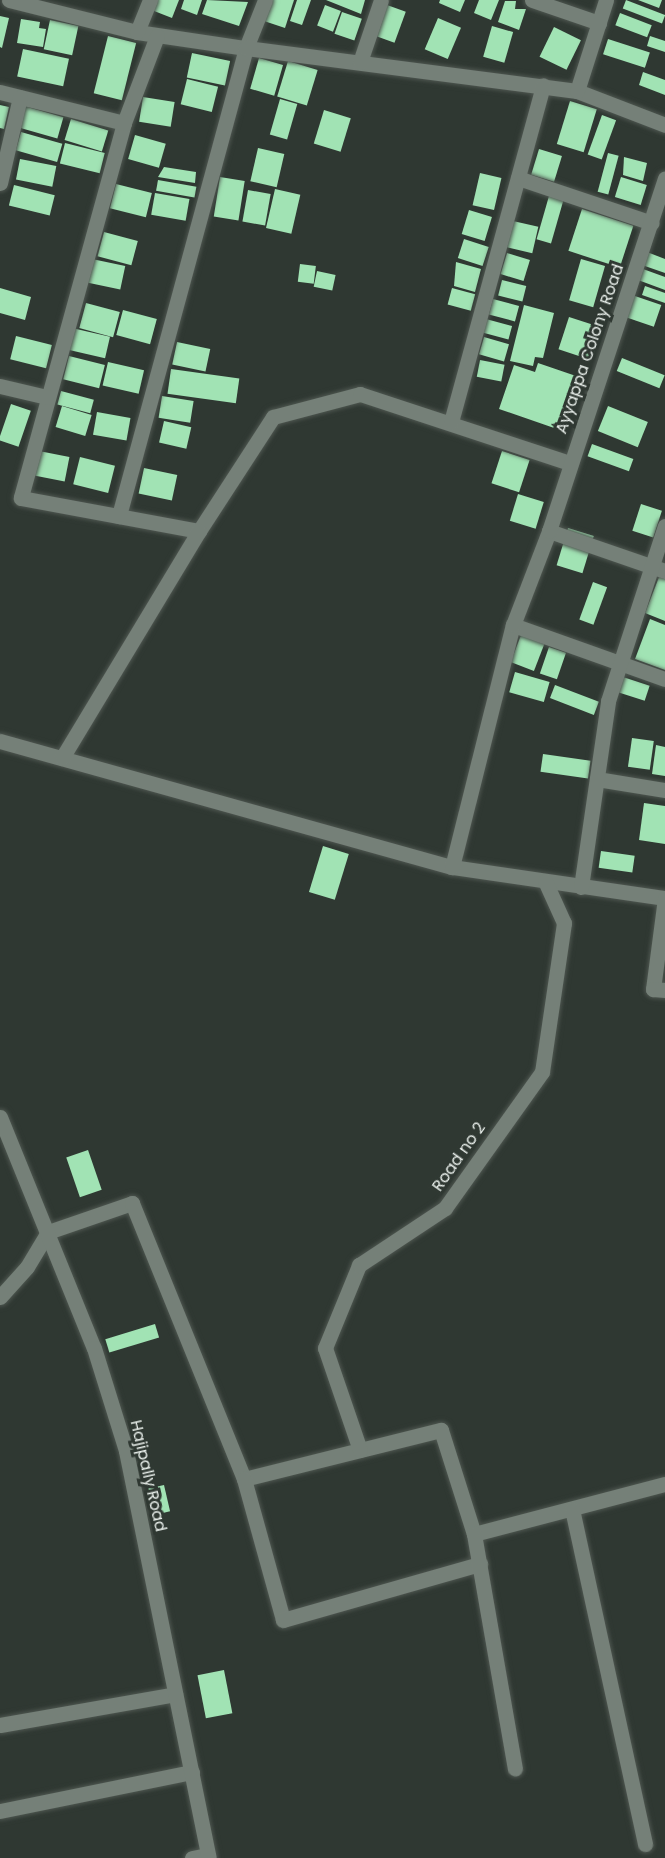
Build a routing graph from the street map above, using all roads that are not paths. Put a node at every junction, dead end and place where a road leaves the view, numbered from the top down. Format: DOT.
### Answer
graph roads {
  1 [pos="9,0"];
  2 [pos="150,0"];
  3 [pos="266,0"];
  4 [pos="381,0"];
  5 [pos="532,0"];
  6 [pos="606,0"];
  7 [pos="599,23"];
  8 [pos="136,32"];
  9 [pos="157,36"];
  10 [pos="246,48"];
  11 [pos="360,62"];
  12 [pos="543,85"];
  13 [pos="577,91"];
  14 [pos="0,92"];
  15 [pos="20,97"];
  16 [pos="124,123"];
  17 [pos="665,125"];
  18 [pos="518,178"];
  19 [pos="665,179"];
  20 [pos="0,183"];
  21 [pos="652,223"];
  22 [pos="0,386"];
  23 [pos="47,397"];
  24 [pos="451,422"];
  25 [pos="570,463"];
  26 [pos="119,516"];
  27 [pos="665,526"];
  28 [pos="199,531"];
  29 [pos="549,531"];
  30 [pos="650,565"];
  31 [pos="665,571"];
  32 [pos="513,625"];
  33 [pos="620,664"];
  34 [pos="665,680"];
  35 [pos="0,741"];
  36 [pos="62,758"];
  37 [pos="597,779"];
  38 [pos="665,790"];
  39 [pos="452,867"];
  40 [pos="545,881"];
  41 [pos="581,887"];
  42 [pos="665,898"];
  43 [pos="665,990"];
  44 [pos="0,1117"];
  45 [pos="48,1232"];
  46 [pos="0,1297"];
  47 [pos="360,1450"];
  48 [pos="244,1479"];
  49 [pos="665,1485"];
  50 [pos="572,1509"];
  51 [pos="474,1534"];
  52 [pos="480,1564"];
  53 [pos="175,1694"];
  54 [pos="0,1725"];
  55 [pos="515,1768"];
  56 [pos="192,1772"];
  57 [pos="0,1811"];
  58 [pos="645,1845"];
  59 [pos="209,1856"];
  60 [pos="192,1858"];
  1 -- 8 [label="street"];
  2 -- 8 [label="street"];
  3 -- 10 [label="street"];
  4 -- 11 [label="street"];
  5 -- 7 [label="street"];
  6 -- 7 [label="street"];
  7 -- 13 [label="street"];
  8 -- 9 [label="street"];
  9 -- 10 [label="street"];
  9 -- 16 [label="street"];
  10 -- 11 [label="street"];
  10 -- 26 [label="street"];
  11 -- 12 [label="street"];
  12 -- 13 [label="street"];
  12 -- 18 [label="street"];
  13 -- 17 [label="street"];
  14 -- 15 [label="street"];
  15 -- 16 [label="street"];
  15 -- 20 [label="street"];
  16 -- 23 [label="street"];
  18 -- 21 [label="street"];
  18 -- 24 [label="street"];
  19 -- 21 [label="street, Ayyappa Colony Road"];
  21 -- 25 [label="street, Ayyappa Colony Road"];
  22 -- 23 [label="street"];
  23 -- 26 [label="street"];
  24 -- 25 [label="street"];
  24 -- 28 [label="street"];
  25 -- 29 [label="street, Ayyappa Colony Road"];
  26 -- 28 [label="street"];
  27 -- 30 [label="street"];
  28 -- 36 [label="street"];
  29 -- 30 [label="street"];
  29 -- 32 [label="street, Ayyappa Colony Road"];
  30 -- 31 [label="street"];
  30 -- 33 [label="street"];
  32 -- 33 [label="street"];
  32 -- 39 [label="street, Ayyappa Colony Road"];
  33 -- 34 [label="street"];
  33 -- 37 [label="street"];
  35 -- 36 [label="street"];
  36 -- 39 [label="street"];
  37 -- 38 [label="street"];
  37 -- 41 [label="street"];
  39 -- 40 [label="street"];
  40 -- 41 [label="street"];
  40 -- 47 [label="street, Road no 2"];
  41 -- 42 [label="street"];
  42 -- 43 [label="street"];
  44 -- 45 [label="street, Hajipally Road"];
  45 -- 46 [label="street"];
  45 -- 48 [label="street"];
  45 -- 53 [label="street, Hajipally Road"];
  47 -- 48 [label="street"];
  47 -- 51 [label="street"];
  48 -- 52 [label="street"];
  49 -- 50 [label="street"];
  50 -- 51 [label="street"];
  50 -- 58 [label="street"];
  51 -- 52 [label="street"];
  52 -- 55 [label="street"];
  53 -- 54 [label="street"];
  53 -- 56 [label="street, Hajipally Road"];
  56 -- 57 [label="street"];
  56 -- 59 [label="street, Hajipally Road"];
  59 -- 60 [label="street"];
}
